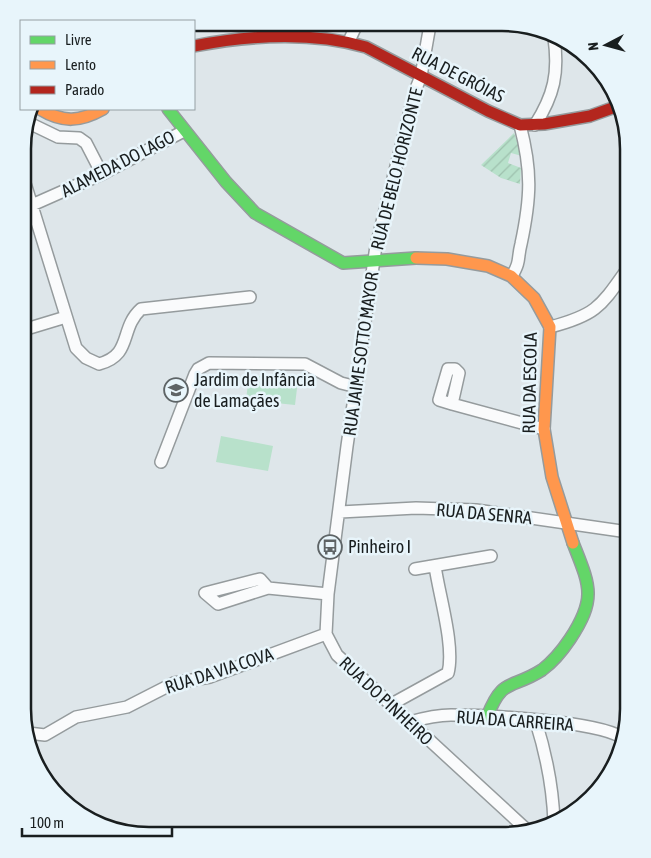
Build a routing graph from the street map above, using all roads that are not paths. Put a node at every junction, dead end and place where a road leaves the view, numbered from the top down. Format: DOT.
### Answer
graph roads {
  1 [pos="354,31"];
  2 [pos="429,31"];
  3 [pos="349,41"];
  4 [pos="555,44"];
  5 [pos="195,46"];
  6 [pos="421,76"];
  7 [pos="613,108"];
  8 [pos="42,110"];
  9 [pos="101,110"];
  10 [pos="169,110"];
  11 [pos="34,125"];
  12 [pos="520,125"];
  13 [pos="535,125"];
  14 [pos="184,131"];
  15 [pos="102,174"];
  16 [pos="31,206"];
  17 [pos="31,219"];
  18 [pos="374,262"];
  19 [pos="512,276"];
  20 [pos="620,278"];
  21 [pos="250,297"];
  22 [pos="66,317"];
  23 [pos="550,327"];
  24 [pos="31,328"];
  25 [pos="356,387"];
  26 [pos="452,404"];
  27 [pos="544,429"];
  28 [pos="161,462"];
  29 [pos="340,512"];
  30 [pos="565,522"];
  31 [pos="619,531"];
  32 [pos="491,556"];
  33 [pos="435,566"];
  34 [pos="415,568"];
  35 [pos="268,588"];
  36 [pos="328,594"];
  37 [pos="326,634"];
  38 [pos="390,705"];
  39 [pos="487,717"];
  40 [pos="410,722"];
  41 [pos="536,722"];
  42 [pos="34,733"];
  43 [pos="617,734"];
  44 [pos="553,815"];
  45 [pos="522,825"];
  1 -- 3 [label="street"];
  2 -- 6 [label="street, RUA DE BELO HORIZONTE"];
  3 -- 5 [label="street, RUA DE GRÓIAS"];
  3 -- 6 [label="street, RUA DE GRÓIAS"];
  4 -- 13 [label="street"];
  6 -- 12 [label="street, RUA DE GRÓIAS"];
  6 -- 18 [label="street, RUA DE BELO HORIZONTE"];
  7 -- 13 [label="street, RUA DE GRÓIAS"];
  8 -- 9 [label="street"];
  10 -- 14 [label="street, RUA DA ESCOLA"];
  11 -- 15 [label="street"];
  12 -- 13 [label="street, RUA DE GRÓIAS"];
  12 -- 19 [label="street"];
  14 -- 15 [label="street, ALAMEDA DO LAGO"];
  14 -- 18 [label="street, RUA DA ESCOLA"];
  15 -- 16 [label="street, ALAMEDA DO LAGO"];
  17 -- 22 [label="street"];
  18 -- 19 [label="street, RUA DA ESCOLA"];
  18 -- 25 [label="street, RUA JAIME SOTTO MAYOR"];
  19 -- 23 [label="street, RUA DA ESCOLA"];
  20 -- 23 [label="street"];
  21 -- 22 [label="street"];
  22 -- 24 [label="street"];
  23 -- 27 [label="street, RUA DA ESCOLA"];
  25 -- 28 [label="street"];
  25 -- 29 [label="street, RUA JAIME SOTTO MAYOR"];
  26 -- 27 [label="street"];
  27 -- 30 [label="street, RUA DA ESCOLA"];
  29 -- 30 [label="street, RUA DA SENRA"];
  29 -- 36 [label="street"];
  30 -- 31 [label="street, RUA DA SENRA"];
  30 -- 39 [label="street, RUA DA ESCOLA"];
  32 -- 33 [label="street"];
  33 -- 34 [label="street"];
  33 -- 38 [label="street"];
  35 -- 36 [label="street"];
  36 -- 37 [label="street"];
  37 -- 38 [label="street, RUA DO PINHEIRO"];
  37 -- 42 [label="street, RUA DA VIA COVA"];
  38 -- 40 [label="street, RUA DO PINHEIRO"];
  39 -- 40 [label="street, RUA DA CARREIRA"];
  39 -- 41 [label="street, RUA DA CARREIRA"];
  40 -- 45 [label="street, RUA DO PINHEIRO"];
  41 -- 43 [label="street, RUA DA CARREIRA"];
  41 -- 44 [label="street"];
}
